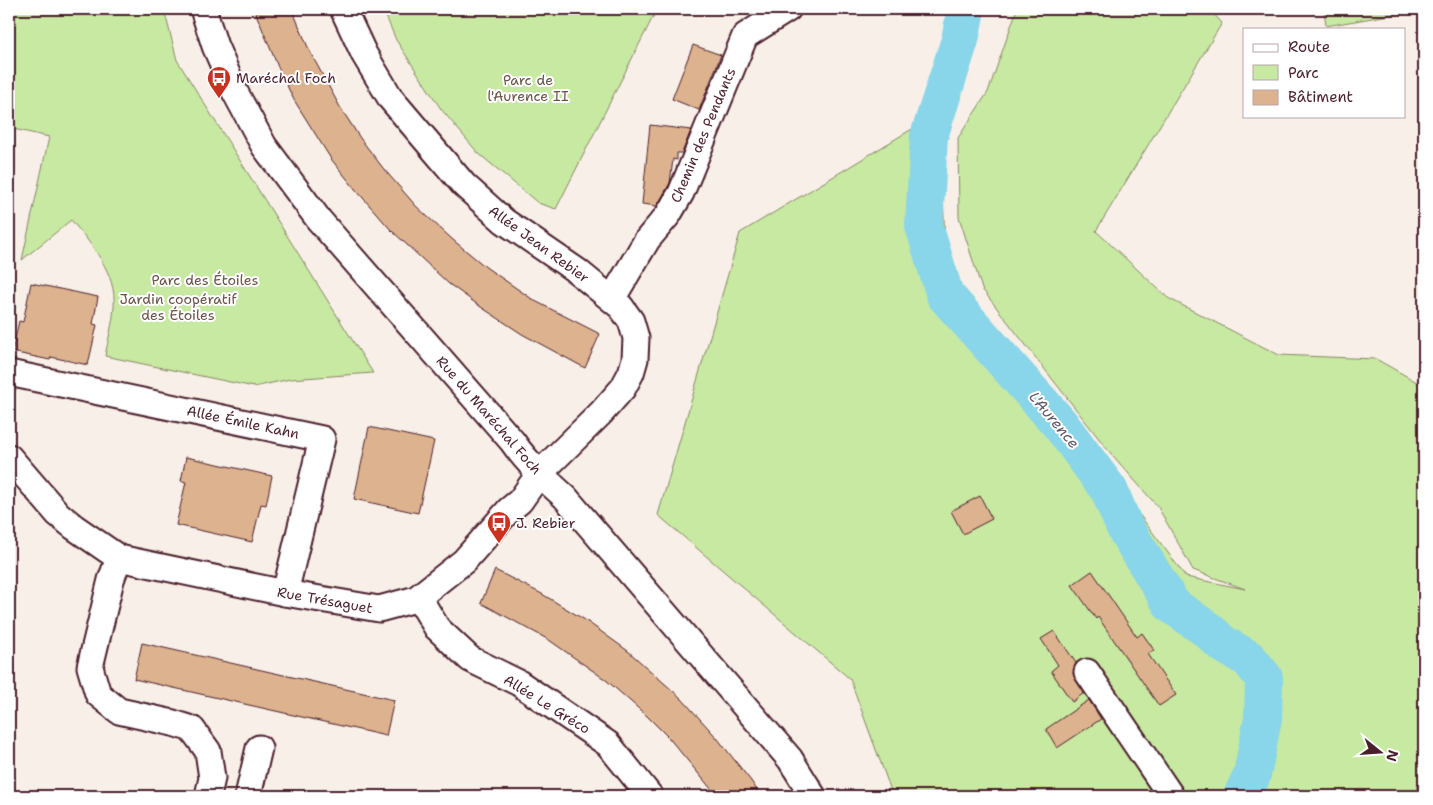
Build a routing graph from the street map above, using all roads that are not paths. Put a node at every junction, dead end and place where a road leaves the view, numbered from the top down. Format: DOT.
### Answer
graph roads {
  1 [pos="203,9"];
  2 [pos="343,9"];
  3 [pos="788,9"];
  4 [pos="612,299"];
  5 [pos="9,373"];
  6 [pos="9,456"];
  7 [pos="539,474"];
  8 [pos="119,558"];
  9 [pos="286,593"];
  10 [pos="416,599"];
  11 [pos="1087,672"];
  12 [pos="258,748"];
  13 [pos="208,796"];
  14 [pos="248,796"];
  15 [pos="650,796"];
  16 [pos="813,796"];
  17 [pos="1171,796"];
  1 -- 7 [label="street, Rue du Maréchal Foch"];
  2 -- 4 [label="street, Allée Jean Rebier"];
  3 -- 4 [label="street, Chemin des Pendants"];
  4 -- 7 [label="street, Allée Jean Rebier"];
  5 -- 9 [label="street, Allée Émile Kahn"];
  6 -- 8 [label="street"];
  7 -- 10 [label="street, Rue Trésaguet"];
  7 -- 16 [label="street, Rue du Maréchal Foch"];
  8 -- 9 [label="street, Rue Trésaguet"];
  8 -- 13 [label="street"];
  9 -- 10 [label="street, Rue Trésaguet"];
  10 -- 15 [label="street, Allée Le Gréco"];
  11 -- 17 [label="street"];
  12 -- 14 [label="street"];
}
